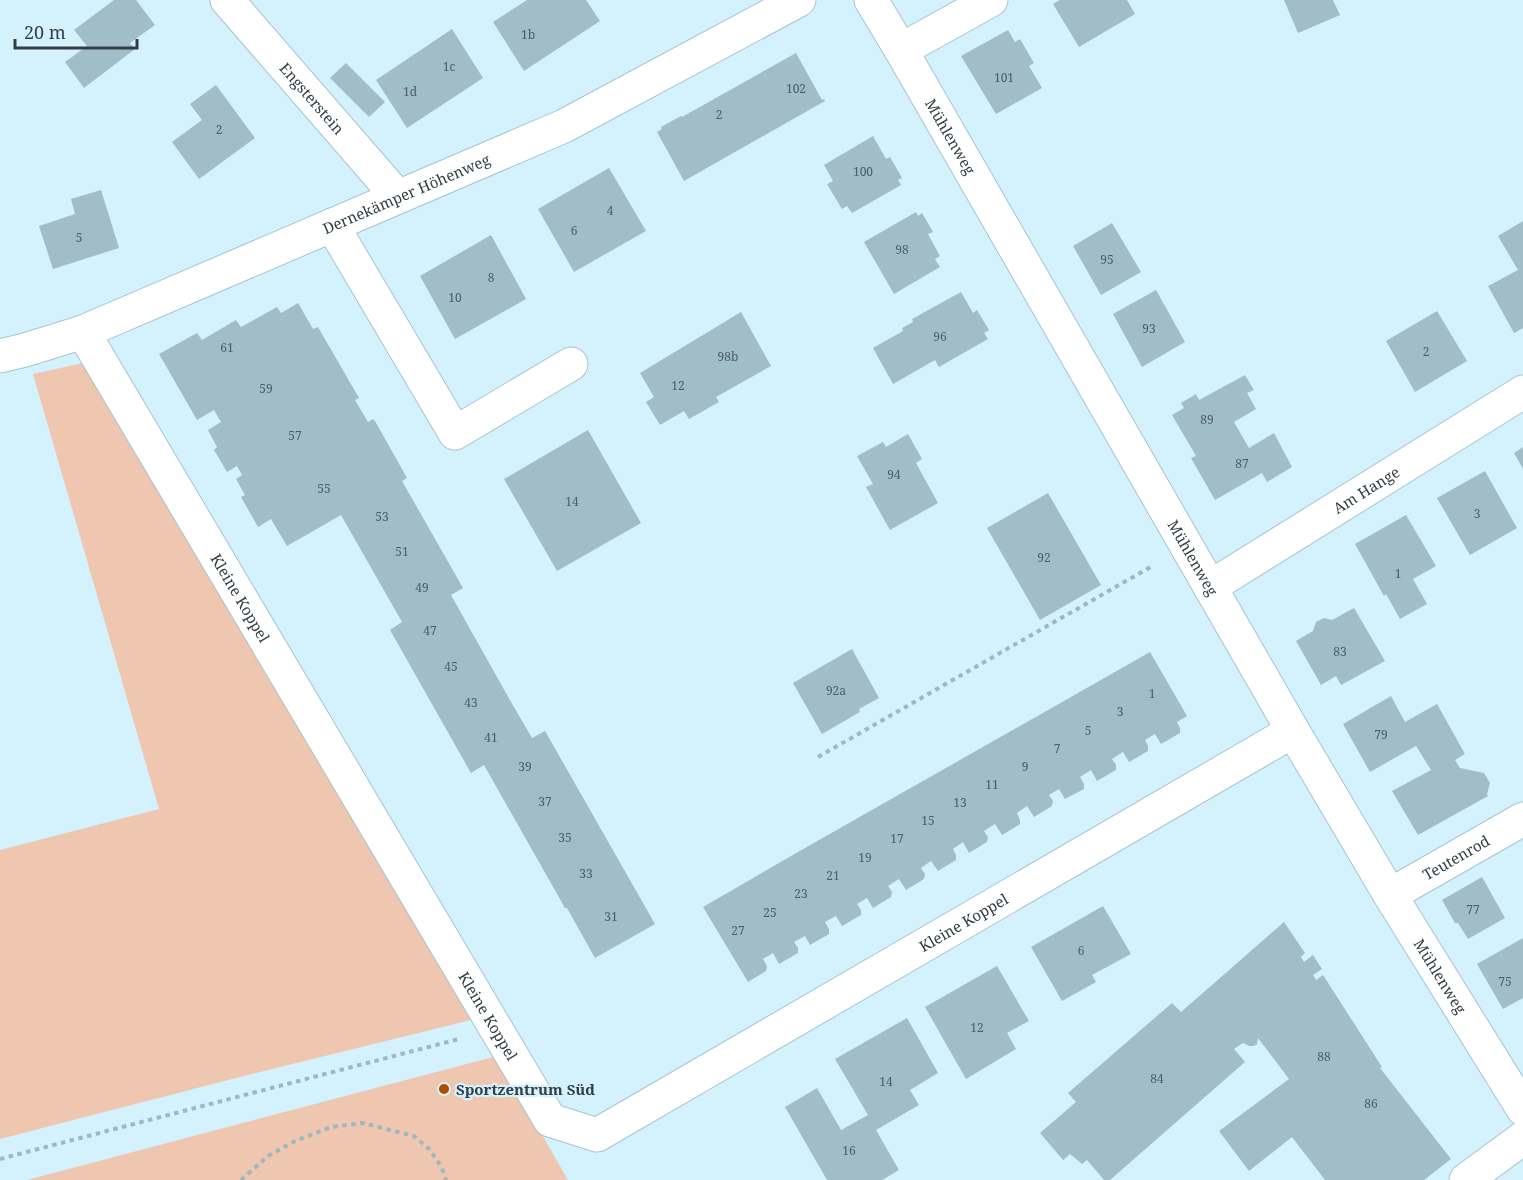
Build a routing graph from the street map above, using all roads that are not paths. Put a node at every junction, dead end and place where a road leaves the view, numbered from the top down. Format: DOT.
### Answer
graph roads {
  1 [pos="227,0"];
  2 [pos="799,0"];
  3 [pos="871,0"];
  4 [pos="991,0"];
  5 [pos="901,50"];
  6 [pos="397,196"];
  7 [pos="332,225"];
  8 [pos="83,332"];
  9 [pos="0,356"];
  10 [pos="571,364"];
  11 [pos="1523,392"];
  12 [pos="1210,587"];
  13 [pos="1293,731"];
  14 [pos="1523,819"];
  15 [pos="1390,895"];
  16 [pos="1523,1108"];
  17 [pos="1523,1138"];
  18 [pos="1466,1180"];
  1 -- 6 [label="street, Engsterstein"];
  2 -- 6 [label="street, Dernekämper Höhenweg"];
  3 -- 5 [label="street, Mühlenweg"];
  4 -- 5 [label="street"];
  5 -- 12 [label="street, Mühlenweg"];
  6 -- 7 [label="street, Dernekämper Höhenweg"];
  7 -- 8 [label="street, Dernekämper Höhenweg"];
  7 -- 10 [label="street"];
  8 -- 9 [label="street, Dernekämper Höhenweg"];
  8 -- 13 [label="street, Kleine Koppel"];
  11 -- 12 [label="street, Am Hange"];
  12 -- 13 [label="street, Mühlenweg"];
  13 -- 15 [label="street, Mühlenweg"];
  14 -- 15 [label="street, Teutenrod"];
  15 -- 16 [label="street, Mühlenweg"];
  17 -- 18 [label="street"];
}
